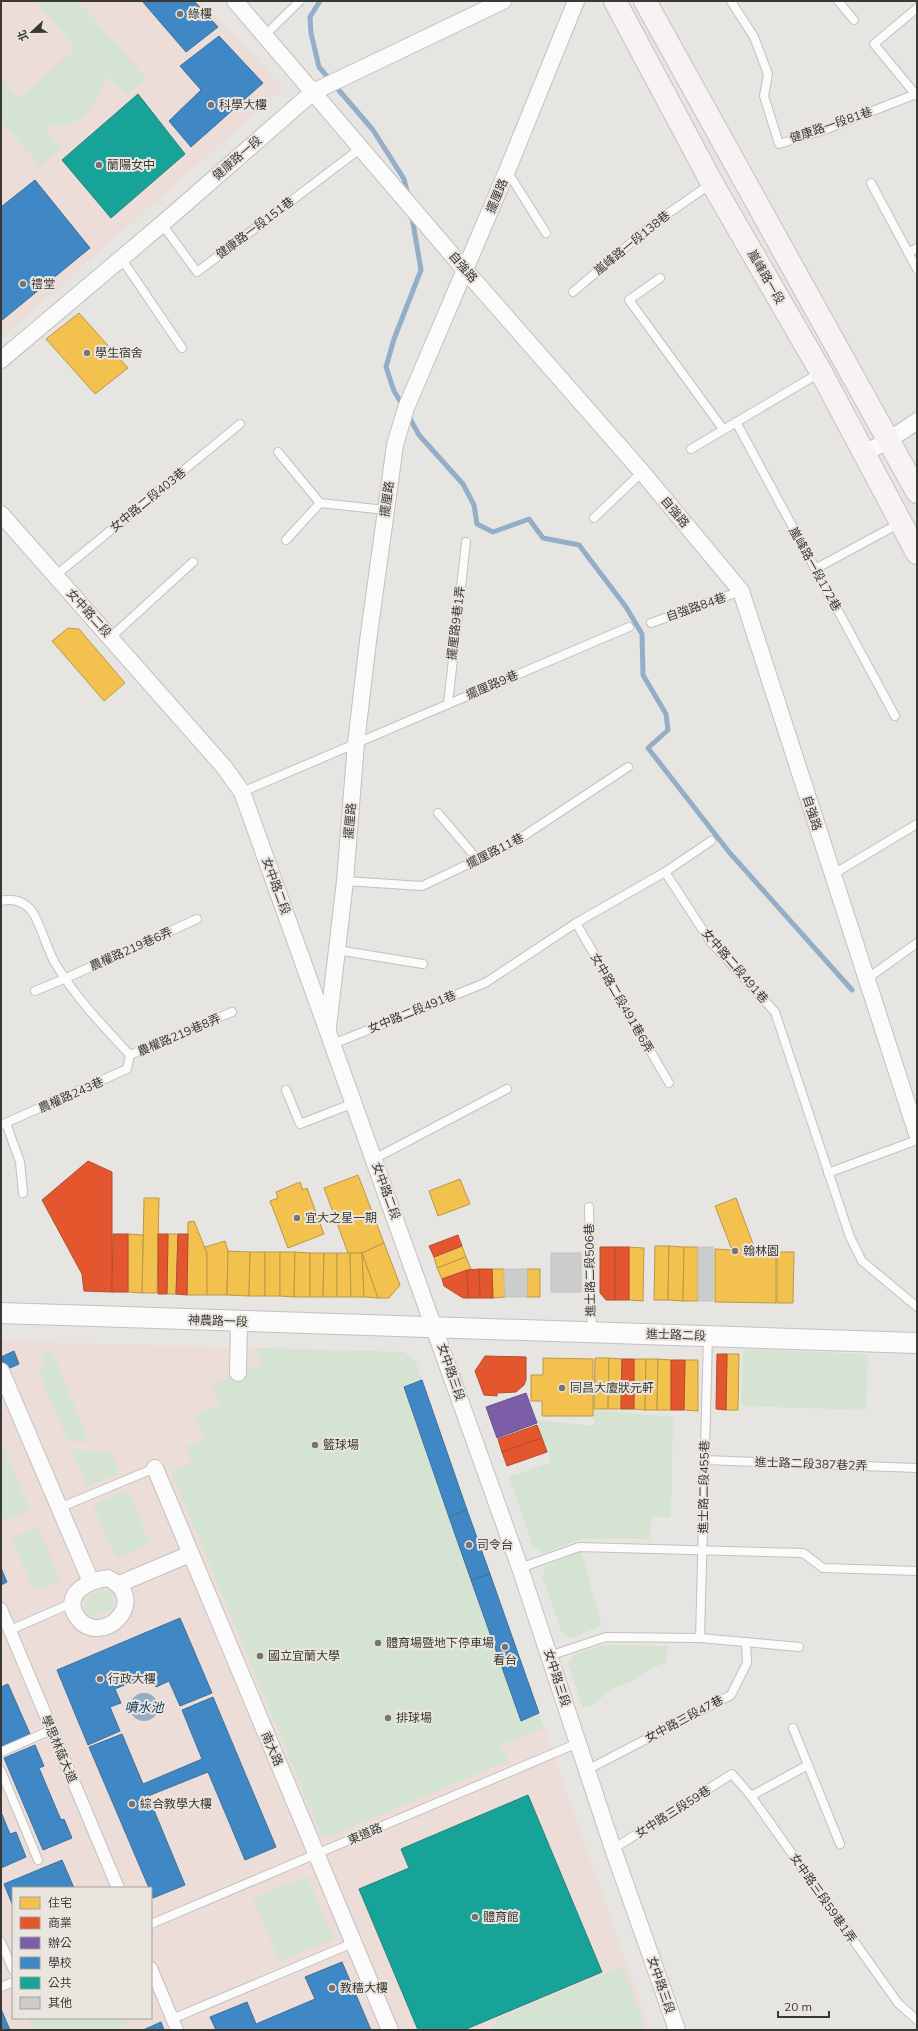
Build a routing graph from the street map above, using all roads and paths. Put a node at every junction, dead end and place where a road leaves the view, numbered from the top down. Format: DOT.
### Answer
graph roads {
  1 [pos="235,1"];
  2 [pos="300,1"];
  3 [pos="502,1"];
  4 [pos="576,1"];
  5 [pos="615,1"];
  6 [pos="645,1"];
  7 [pos="731,1"];
  8 [pos="838,1"];
  9 [pos="917,8"];
  10 [pos="854,20"];
  11 [pos="265,36"];
  12 [pos="313,92"];
  13 [pos="916,95"];
  14 [pos="361,148"];
  15 [pos="507,171"];
  16 [pos="712,183"];
  17 [pos="871,183"];
  18 [pos="162,224"];
  19 [pos="546,234"];
  20 [pos="917,248"];
  21 [pos="908,253"];
  22 [pos="121,258"];
  23 [pos="917,269"];
  24 [pos="465,270"];
  25 [pos="660,278"];
  26 [pos="573,292"];
  27 [pos="182,348"];
  28 [pos="1,360"];
  29 [pos="820,372"];
  30 [pos="917,421"];
  31 [pos="736,422"];
  32 [pos="240,424"];
  33 [pos="723,429"];
  34 [pos="889,440"];
  35 [pos="691,449"];
  36 [pos="278,452"];
  37 [pos="863,454"];
  38 [pos="642,472"];
  39 [pos="917,492"];
  40 [pos="320,502"];
  41 [pos="386,510"];
  42 [pos="1,514"];
  43 [pos="594,518"];
  44 [pos="900,523"];
  45 [pos="286,540"];
  46 [pos="466,542"];
  47 [pos="917,553"];
  48 [pos="194,562"];
  49 [pos="816,569"];
  50 [pos="55,576"];
  51 [pos="741,591"];
  52 [pos="651,623"];
  53 [pos="628,627"];
  54 [pos="111,637"];
  55 [pos="448,704"];
  56 [pos="895,716"];
  57 [pos="356,743"];
  58 [pos="628,767"];
  59 [pos="242,792"];
  60 [pos="438,812"];
  61 [pos="917,824"];
  62 [pos="711,841"];
  63 [pos="478,860"];
  64 [pos="665,872"];
  65 [pos="832,875"];
  66 [pos="345,881"];
  67 [pos="1,901"];
  68 [pos="197,919"];
  69 [pos="576,923"];
  70 [pos="917,943"];
  71 [pos="337,950"];
  72 [pos="423,964"];
  73 [pos="868,978"];
  74 [pos="64,979"];
  75 [pos="35,991"];
  76 [pos="232,1012"];
  77 [pos="330,1037"];
  78 [pos="130,1056"];
  79 [pos="669,1083"];
  80 [pos="507,1088"];
  81 [pos="286,1090"];
  82 [pos="354,1103"];
  83 [pos="4,1124"];
  84 [pos="917,1134"];
  85 [pos="917,1140"];
  86 [pos="374,1159"];
  87 [pos="828,1173"];
  88 [pos="23,1193"];
  89 [pos="589,1207"];
  90 [pos="917,1307"];
  91 [pos="1,1313"];
  92 [pos="239,1321"];
  93 [pos="435,1326"];
  94 [pos="592,1332"];
  95 [pos="708,1336"];
  96 [pos="917,1343"];
  97 [pos="1,1371"];
  98 [pos="238,1373"];
  99 [pos="705,1460"];
  100 [pos="154,1468"];
  101 [pos="917,1468"];
  102 [pos="59,1508"];
  103 [pos="703,1550"];
  104 [pos="190,1554"];
  105 [pos="520,1568"];
  106 [pos="917,1571"];
  107 [pos="91,1582"];
  108 [pos="119,1584"];
  109 [pos="72,1603"];
  110 [pos="1,1609"];
  111 [pos="10,1630"];
  112 [pos="700,1638"];
  113 [pos="746,1642"];
  114 [pos="799,1647"];
  115 [pos="549,1656"];
  116 [pos="793,1728"];
  117 [pos="51,1730"];
  118 [pos="578,1743"];
  119 [pos="1,1752"];
  120 [pos="808,1765"];
  121 [pos="587,1770"];
  122 [pos="1,1771"];
  123 [pos="732,1774"];
  124 [pos="751,1796"];
  125 [pos="840,1844"];
  126 [pos="613,1849"];
  127 [pos="316,1854"];
  128 [pos="38,1860"];
  129 [pos="118,1887"];
  130 [pos="152,1924"];
  131 [pos="1,1942"];
  132 [pos="353,1943"];
  133 [pos="12,1968"];
  134 [pos="152,1970"];
  135 [pos="12,1982"];
  136 [pos="1,1986"];
  137 [pos="917,2020"];
  138 [pos="175,2025"];
  139 [pos="390,2030"];
  140 [pos="677,2030"];
  1 -- 11 [label="street, 自強路"];
  2 -- 11 [label="lane"];
  3 -- 12 [label="street, 健康路一段"];
  4 -- 15 [label="street, 擺厘路"];
  5 -- 16 [label="main road, 嵐峰路一段"];
  6 -- 34 [label="main road"];
  7 -- 13 [label="lane, 健康路一段81巷"];
  8 -- 10 [label="lane"];
  9 -- 13 [label="lane"];
  11 -- 12 [label="street, 自強路"];
  12 -- 14 [label="street, 自強路"];
  12 -- 18 [label="street, 健康路一段"];
  14 -- 18 [label="lane, 健康路一段151巷"];
  14 -- 24 [label="street, 自強路"];
  15 -- 19 [label="lane"];
  15 -- 24 [label="street, 擺厘路"];
  16 -- 26 [label="lane, 嵐峰路一段138巷"];
  16 -- 29 [label="main road, 嵐峰路一段"];
  17 -- 21 [label="lane"];
  18 -- 22 [label="street, 健康路一段"];
  20 -- 21 [label="lane"];
  21 -- 23 [label="lane"];
  22 -- 27 [label="lane"];
  22 -- 28 [label="street, 健康路一段"];
  24 -- 38 [label="street, 自強路"];
  24 -- 41 [label="street, 擺厘路"];
  25 -- 33 [label="lane"];
  29 -- 31 [label="lane"];
  29 -- 37 [label="main road, 嵐峰路一段"];
  30 -- 34 [label="street"];
  31 -- 33 [label="lane"];
  31 -- 49 [label="lane, 嵐峰路一段172巷"];
  32 -- 50 [label="lane, 女中路二段403巷"];
  33 -- 35 [label="lane"];
  34 -- 37 [label="street"];
  34 -- 39 [label="main road"];
  36 -- 40 [label="lane"];
  37 -- 44 [label="main road, 嵐峰路一段"];
  38 -- 43 [label="lane"];
  38 -- 51 [label="street, 自強路"];
  40 -- 41 [label="lane"];
  40 -- 45 [label="lane"];
  41 -- 57 [label="street, 擺厘路"];
  42 -- 50 [label="street, 女中路二段"];
  44 -- 47 [label="main road, 嵐峰路一段"];
  44 -- 49 [label="lane"];
  46 -- 55 [label="lane, 擺厘路9巷1弄"];
  48 -- 54 [label="lane"];
  49 -- 56 [label="lane, 嵐峰路一段172巷"];
  50 -- 54 [label="street, 女中路二段"];
  51 -- 52 [label="lane, 自強路84巷"];
  51 -- 65 [label="street, 自強路"];
  53 -- 55 [label="lane, 擺厘路9巷"];
  54 -- 59 [label="street, 女中路二段"];
  55 -- 57 [label="lane, 擺厘路9巷"];
  57 -- 59 [label="lane, 擺厘路9巷"];
  57 -- 66 [label="street, 擺厘路"];
  58 -- 63 [label="lane, 擺厘路11巷"];
  59 -- 77 [label="street, 女中路二段"];
  60 -- 63 [label="lane"];
  61 -- 65 [label="lane"];
  62 -- 64 [label="lane"];
  63 -- 66 [label="lane, 擺厘路11巷"];
  64 -- 69 [label="lane, 女中路二段491巷"];
  64 -- 87 [label="lane, 女中路二段491巷"];
  65 -- 73 [label="street, 自強路"];
  66 -- 71 [label="street, 擺厘路"];
  67 -- 74 [label="lane, 農權路219巷8弄"];
  68 -- 74 [label="lane, 農權路219巷6弄"];
  69 -- 77 [label="lane, 女中路二段491巷"];
  69 -- 79 [label="lane, 女中路二段491巷6弄"];
  70 -- 73 [label="lane"];
  71 -- 72 [label="lane"];
  71 -- 77 [label="street, 擺厘路"];
  73 -- 84 [label="street, 自強路"];
  74 -- 75 [label="lane, 農權路219巷6弄"];
  74 -- 78 [label="lane, 農權路219巷8弄"];
  76 -- 78 [label="lane, 農權路219巷8弄"];
  77 -- 82 [label="street, 女中路二段"];
  78 -- 83 [label="lane, 農權路243巷"];
  80 -- 86 [label="lane"];
  81 -- 82 [label="lane"];
  82 -- 86 [label="street, 女中路二段"];
  83 -- 88 [label="lane"];
  85 -- 87 [label="lane"];
  86 -- 93 [label="street, 女中路二段"];
  87 -- 90 [label="lane, 女中路二段491巷"];
  89 -- 94 [label="lane, 進士路二段506巷"];
  91 -- 92 [label="street, 神農路一段"];
  92 -- 93 [label="street, 神農路一段"];
  92 -- 98 [label="street"];
  93 -- 94 [label="street, 進士路二段"];
  93 -- 105 [label="street, 女中路三段"];
  94 -- 95 [label="street, 進士路二段"];
  95 -- 96 [label="street, 進士路二段"];
  95 -- 99 [label="lane, 進士路二段455巷"];
  97 -- 102 [label="street"];
  99 -- 101 [label="lane, 進士路二段387巷2弄"];
  99 -- 103 [label="lane, 進士路二段455巷"];
  100 -- 102 [label="lane"];
  100 -- 104 [label="street, 南大路"];
  102 -- 107 [label="street"];
  103 -- 105 [label="lane"];
  103 -- 106 [label="lane"];
  103 -- 112 [label="lane, 進士路二段455巷"];
  104 -- 108 [label="street"];
  104 -- 127 [label="street, 南大路"];
  105 -- 115 [label="street, 女中路三段"];
  107 -- 108 [label="street"];
  107 -- 109 [label="street"];
  108 -- 109 [label="street"];
  109 -- 111 [label="lane"];
  110 -- 111 [label="street, 學思林蔭大道"];
  111 -- 117 [label="street, 學思林蔭大道"];
  112 -- 113 [label="lane"];
  112 -- 115 [label="lane"];
  113 -- 114 [label="lane"];
  113 -- 121 [label="lane, 女中路三段47巷"];
  115 -- 118 [label="street, 女中路三段"];
  116 -- 120 [label="lane"];
  117 -- 119 [label="lane"];
  117 -- 129 [label="street, 學思林蔭大道"];
  118 -- 121 [label="street, 女中路三段"];
  118 -- 127 [label="lane, 東道路"];
  120 -- 124 [label="lane"];
  120 -- 125 [label="lane"];
  121 -- 126 [label="street, 女中路三段"];
  122 -- 128 [label="lane"];
  123 -- 124 [label="lane, 女中路三段59巷1弄"];
  123 -- 126 [label="lane, 女中路三段59巷"];
  124 -- 137 [label="lane, 女中路三段59巷1弄"];
  126 -- 140 [label="street, 女中路三段"];
  127 -- 130 [label="lane, 東道路"];
  127 -- 132 [label="street, 南大路"];
  131 -- 133 [label="lane"];
  132 -- 138 [label="lane"];
  132 -- 139 [label="street, 南大路"];
  134 -- 138 [label="street"];
  135 -- 136 [label="lane"];
}
